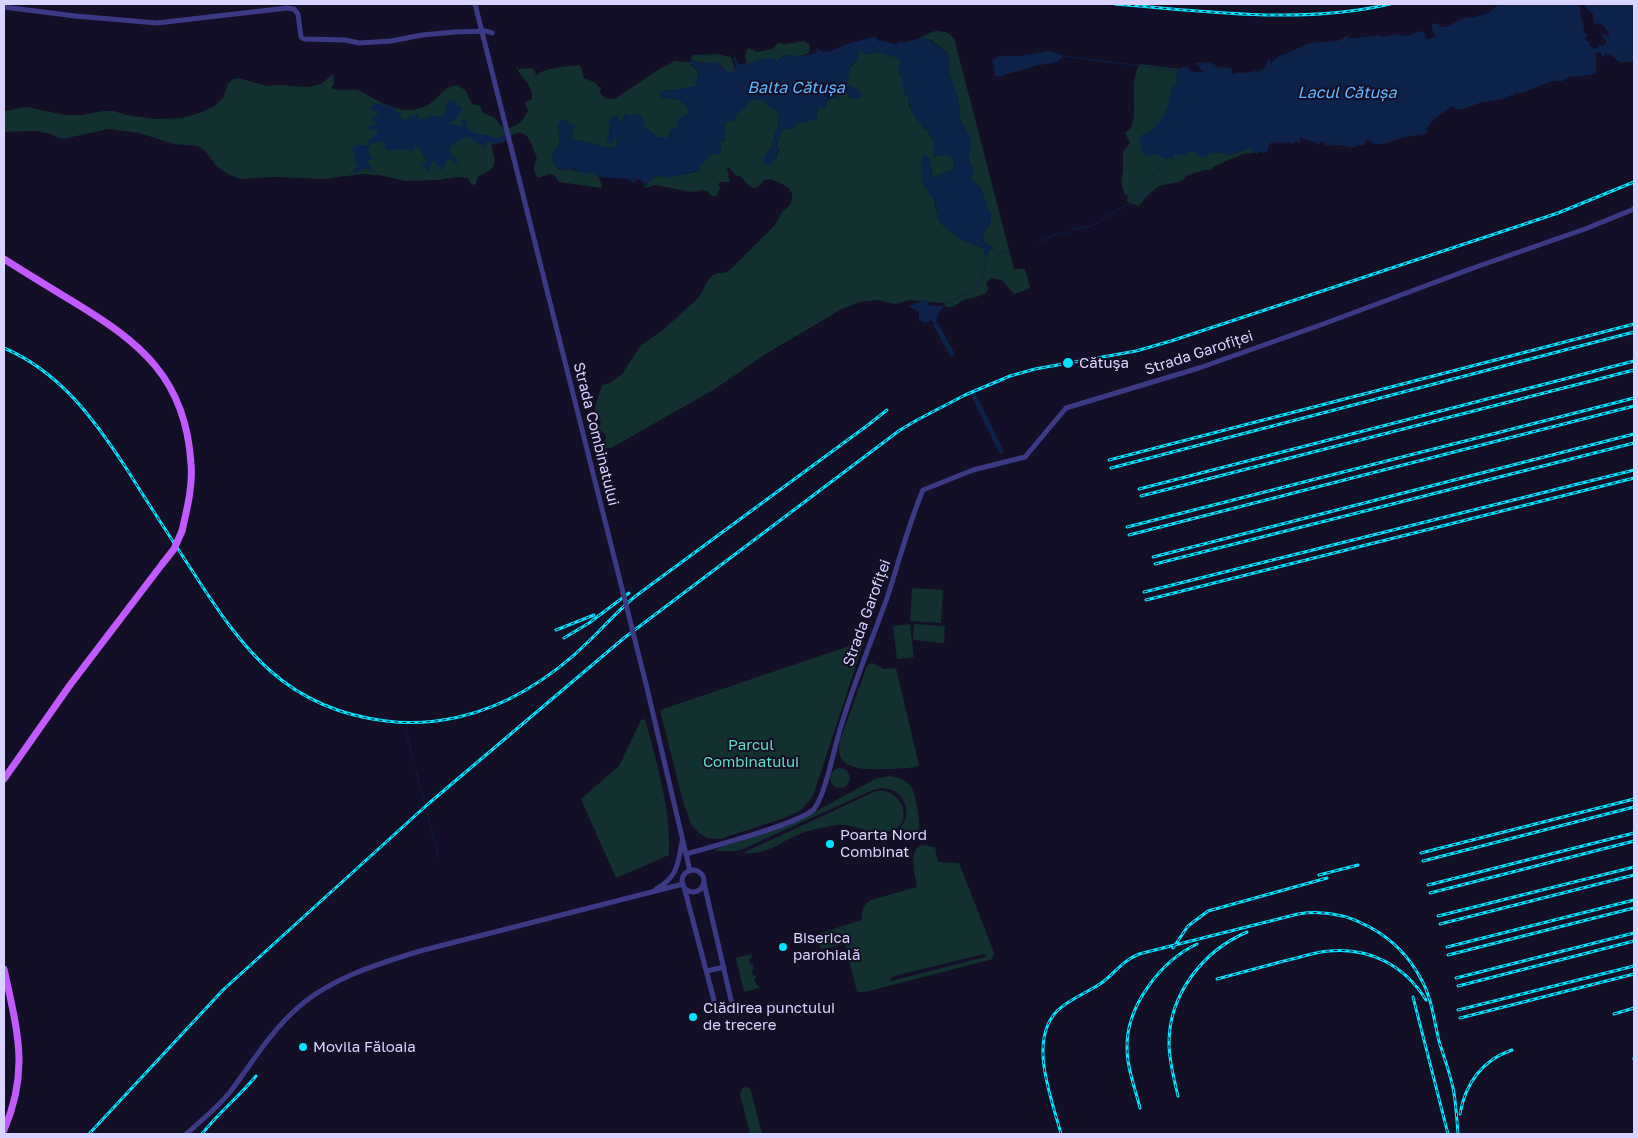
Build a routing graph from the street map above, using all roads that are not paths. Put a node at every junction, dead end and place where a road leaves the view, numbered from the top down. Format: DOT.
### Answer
graph roads {
  1 [pos="475,4"];
  2 [pos="4,7"];
  3 [pos="492,33"];
  4 [pos="1634,209"];
  5 [pos="4,259"];
  6 [pos="4,779"];
  7 [pos="682,839"];
  8 [pos="686,854"];
  9 [pos="690,871"];
  10 [pos="704,883"];
  11 [pos="684,885"];
  12 [pos="644,894"];
  13 [pos="724,967"];
  14 [pos="4,969"];
  15 [pos="707,971"];
  16 [pos="731,1000"];
  17 [pos="715,1004"];
  18 [pos="4,1130"];
  19 [pos="186,1134"];
  1 -- 7 [label="street, Strada Combinatului, bridge"];
  2 -- 3 [label="street"];
  4 -- 8 [label="street, Strada Garofiței"];
  5 -- 6 [label="main road, bridge"];
  7 -- 8 [label="street, Strada Combinatului"];
  7 -- 12 [label="street"];
  8 -- 9 [label="street, Strada Combinatului"];
  9 -- 10 [label="street"];
  9 -- 11 [label="street"];
  10 -- 11 [label="street"];
  10 -- 13 [label="street"];
  11 -- 12 [label="street"];
  11 -- 15 [label="street"];
  12 -- 19 [label="street"];
  13 -- 15 [label="street"];
  13 -- 16 [label="street"];
  14 -- 18 [label="main road"];
  15 -- 17 [label="street"];
}
